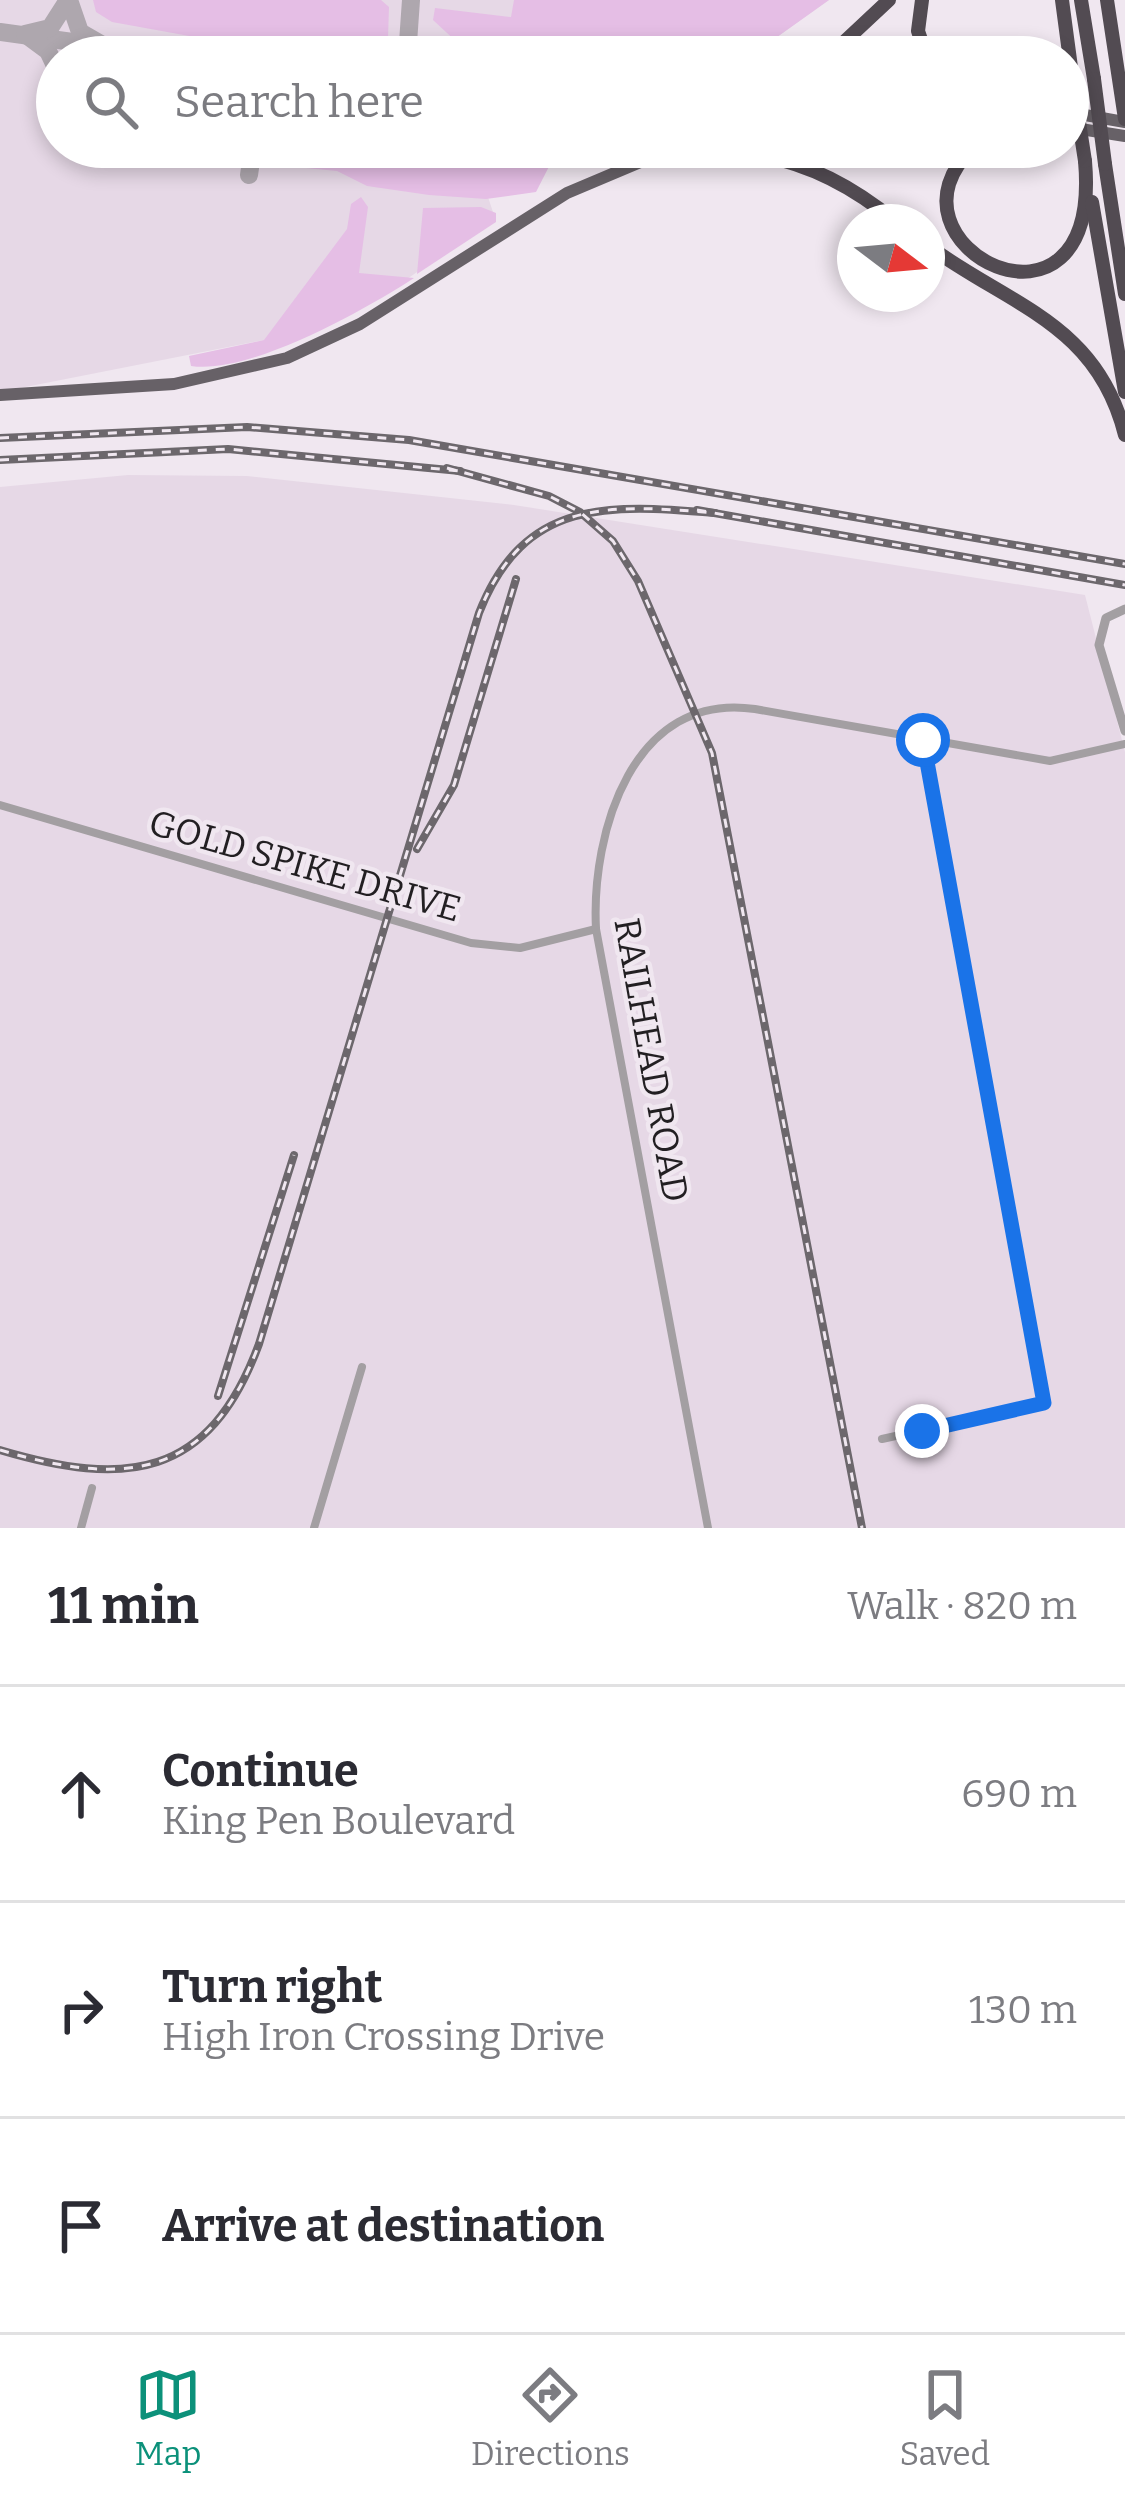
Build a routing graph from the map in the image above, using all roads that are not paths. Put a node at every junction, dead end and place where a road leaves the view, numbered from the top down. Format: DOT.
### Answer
graph roads {
  1 [pos="889,0"];
  2 [pos="922,0"];
  3 [pos="1059,0"];
  4 [pos="1081,0"];
  5 [pos="1107,0"];
  6 [pos="850,36"];
  7 [pos="919,36"];
  8 [pos="1066,36"];
  9 [pos="1087,36"];
  10 [pos="1089,49"];
  11 [pos="1089,116"];
  12 [pos="1125,124"];
  13 [pos="1089,127"];
  14 [pos="627,168"];
  15 [pos="807,168"];
  16 [pos="960,168"];
  17 [pos="1085,168"];
  18 [pos="1086,168"];
  19 [pos="869,204"];
  20 [pos="945,256"];
  21 [pos="1125,294"];
  22 [pos="1119,394"];
  23 [pos="0,395"];
  24 [pos="1125,436"];
  25 [pos="1125,609"];
  26 [pos="1125,731"];
  27 [pos="923,740"];
  28 [pos="1125,744"];
  29 [pos="0,805"];
  30 [pos="596,929"];
  31 [pos="362,1367"];
  32 [pos="882,1438"];
  33 [pos="92,1488"];
  34 [pos="81,1528"];
  35 [pos="314,1528"];
  36 [pos="709,1528"];
  1 -- 6 [label="highway"];
  2 -- 7 [label="highway"];
  3 -- 8 [label="highway"];
  4 -- 9 [label="highway, bridge"];
  5 -- 12 [label="highway"];
  10 -- 21 [label="highway, bridge"];
  11 -- 12 [label="main road"];
  12 -- 13 [label="main road"];
  14 -- 23 [label="main road"];
  15 -- 19 [label="highway"];
  16 -- 17 [label="highway"];
  18 -- 22 [label="highway"];
  20 -- 22 [label="highway"];
  22 -- 24 [label="highway"];
  25 -- 26 [label="street"];
  27 -- 28 [label="street, RAILHEAD ROAD"];
  27 -- 30 [label="street, RAILHEAD ROAD"];
  27 -- 32 [label="street"];
  29 -- 30 [label="street, GOLD SPIKE DRIVE"];
  30 -- 36 [label="street, RAILHEAD ROAD"];
  31 -- 35 [label="street"];
  33 -- 34 [label="street"];
}
